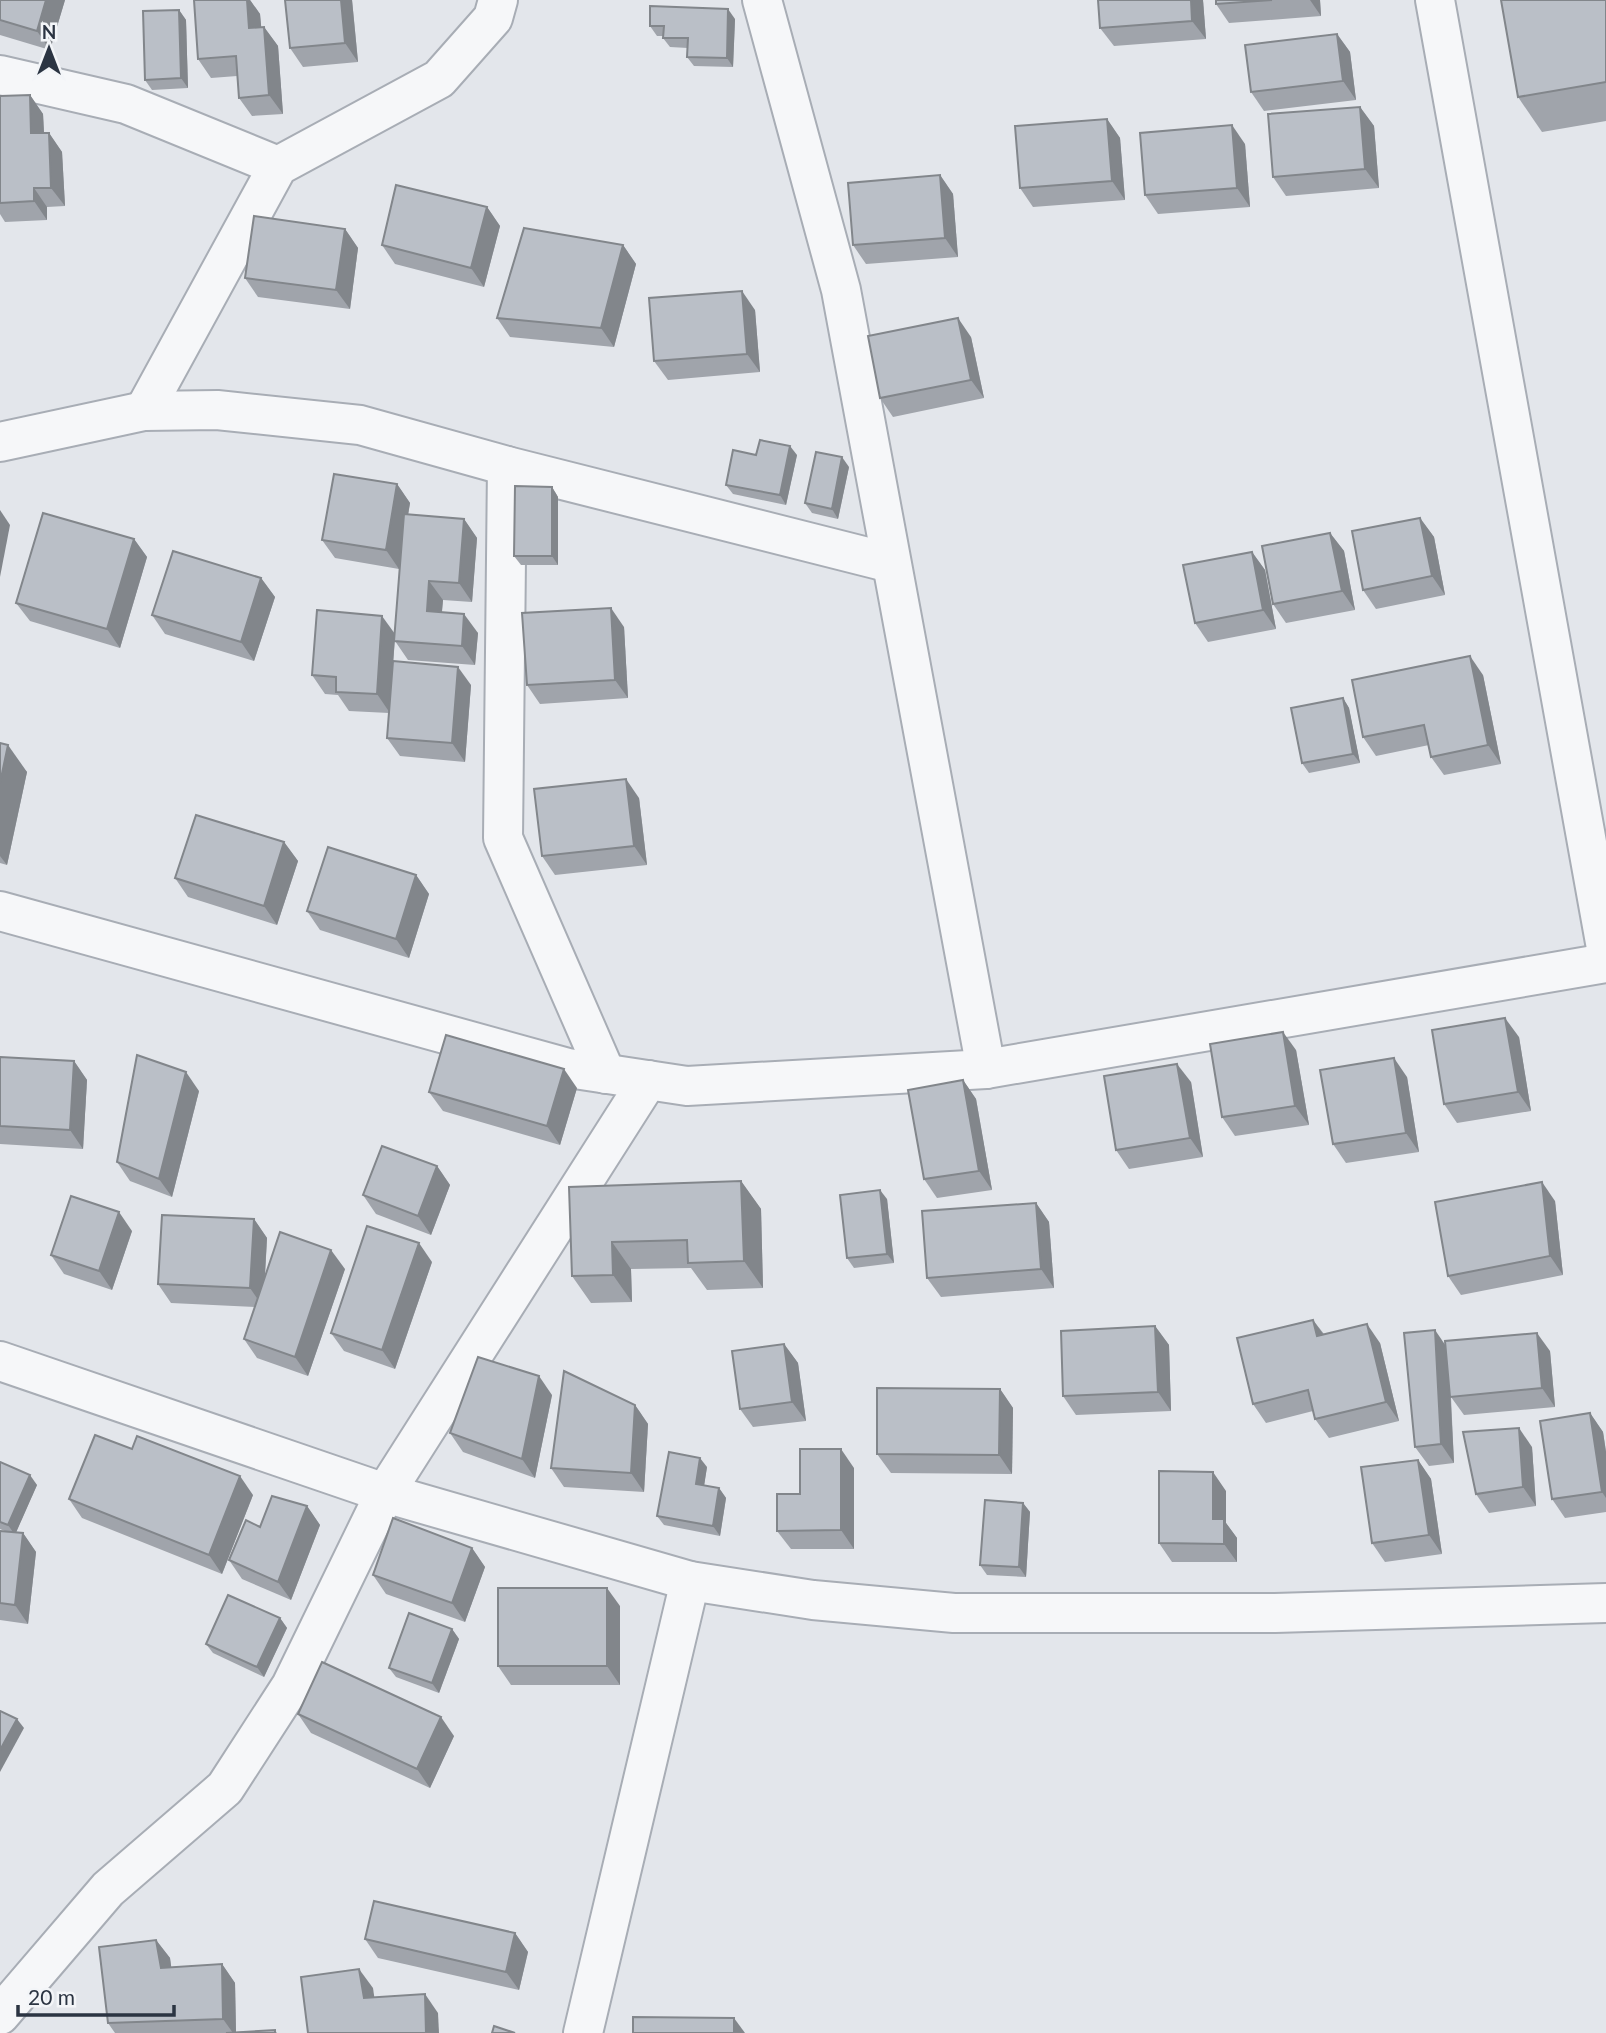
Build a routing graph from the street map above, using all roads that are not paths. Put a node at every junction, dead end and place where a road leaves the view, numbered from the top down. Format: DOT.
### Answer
graph roads {
  1 [pos="498,0"];
  2 [pos="762,0"];
  3 [pos="1435,0"];
  4 [pos="0,75"];
  5 [pos="278,166"];
  6 [pos="144,411"];
  7 [pos="0,442"];
  8 [pos="507,466"];
  9 [pos="891,563"];
  10 [pos="0,911"];
  11 [pos="1606,948"];
  12 [pos="1606,963"];
  13 [pos="986,1069"];
  14 [pos="606,1074"];
  15 [pos="648,1080"];
  16 [pos="0,1361"];
  17 [pos="385,1493"];
  18 [pos="690,1581"];
  19 [pos="1606,1603"];
  20 [pos="0,2015"];
  21 [pos="583,2033"];
  1 -- 5 [label="street"];
  2 -- 9 [label="street"];
  3 -- 11 [label="street"];
  4 -- 5 [label="street"];
  5 -- 6 [label="street"];
  6 -- 7 [label="street"];
  6 -- 8 [label="street"];
  8 -- 9 [label="street"];
  8 -- 14 [label="street"];
  9 -- 13 [label="street"];
  10 -- 14 [label="street"];
  12 -- 13 [label="street"];
  13 -- 15 [label="street"];
  14 -- 15 [label="street"];
  15 -- 17 [label="street"];
  16 -- 17 [label="street"];
  17 -- 18 [label="street"];
  17 -- 20 [label="street"];
  18 -- 19 [label="street"];
  18 -- 21 [label="street"];
}
